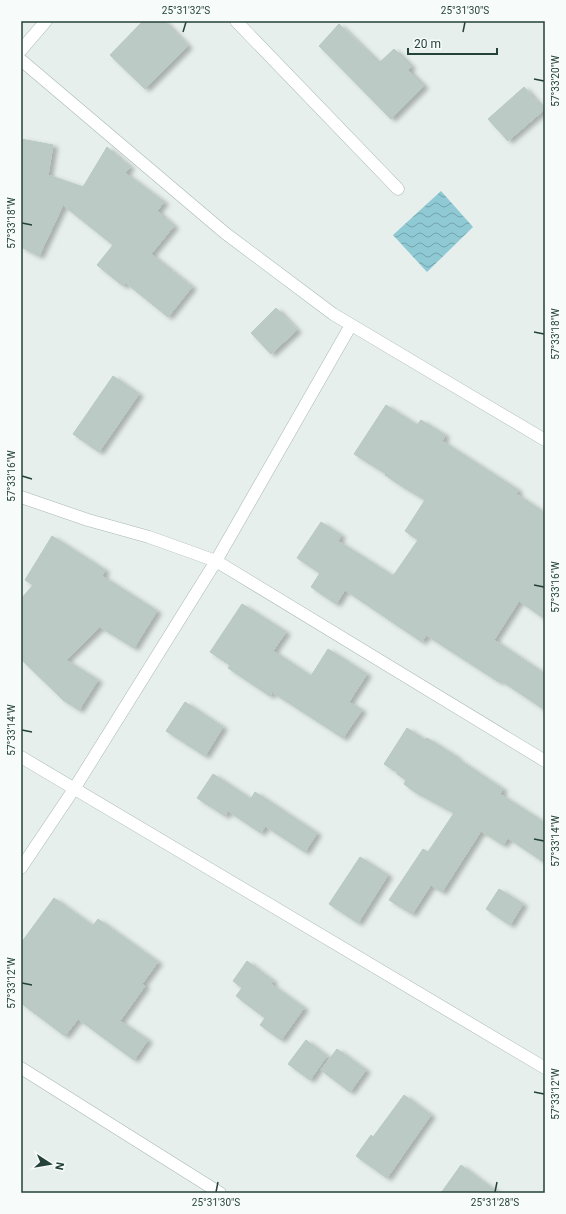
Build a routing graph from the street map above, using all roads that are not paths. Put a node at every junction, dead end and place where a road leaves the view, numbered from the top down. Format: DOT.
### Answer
graph roads {
  1 [pos="46,21"];
  2 [pos="236,21"];
  3 [pos="21,50"];
  4 [pos="21,60"];
  5 [pos="398,189"];
  6 [pos="352,325"];
  7 [pos="545,440"];
  8 [pos="21,497"];
  9 [pos="216,561"];
  10 [pos="21,757"];
  11 [pos="545,761"];
  12 [pos="74,789"];
  13 [pos="21,868"];
  14 [pos="21,1068"];
  15 [pos="545,1068"];
  16 [pos="220,1193"];
  1 -- 3 [label="street"];
  2 -- 5 [label="street"];
  4 -- 6 [label="street"];
  6 -- 7 [label="street"];
  6 -- 9 [label="street"];
  8 -- 9 [label="street"];
  9 -- 11 [label="street"];
  9 -- 12 [label="street"];
  10 -- 12 [label="street"];
  12 -- 13 [label="street"];
  12 -- 15 [label="street"];
  14 -- 16 [label="street"];
}
